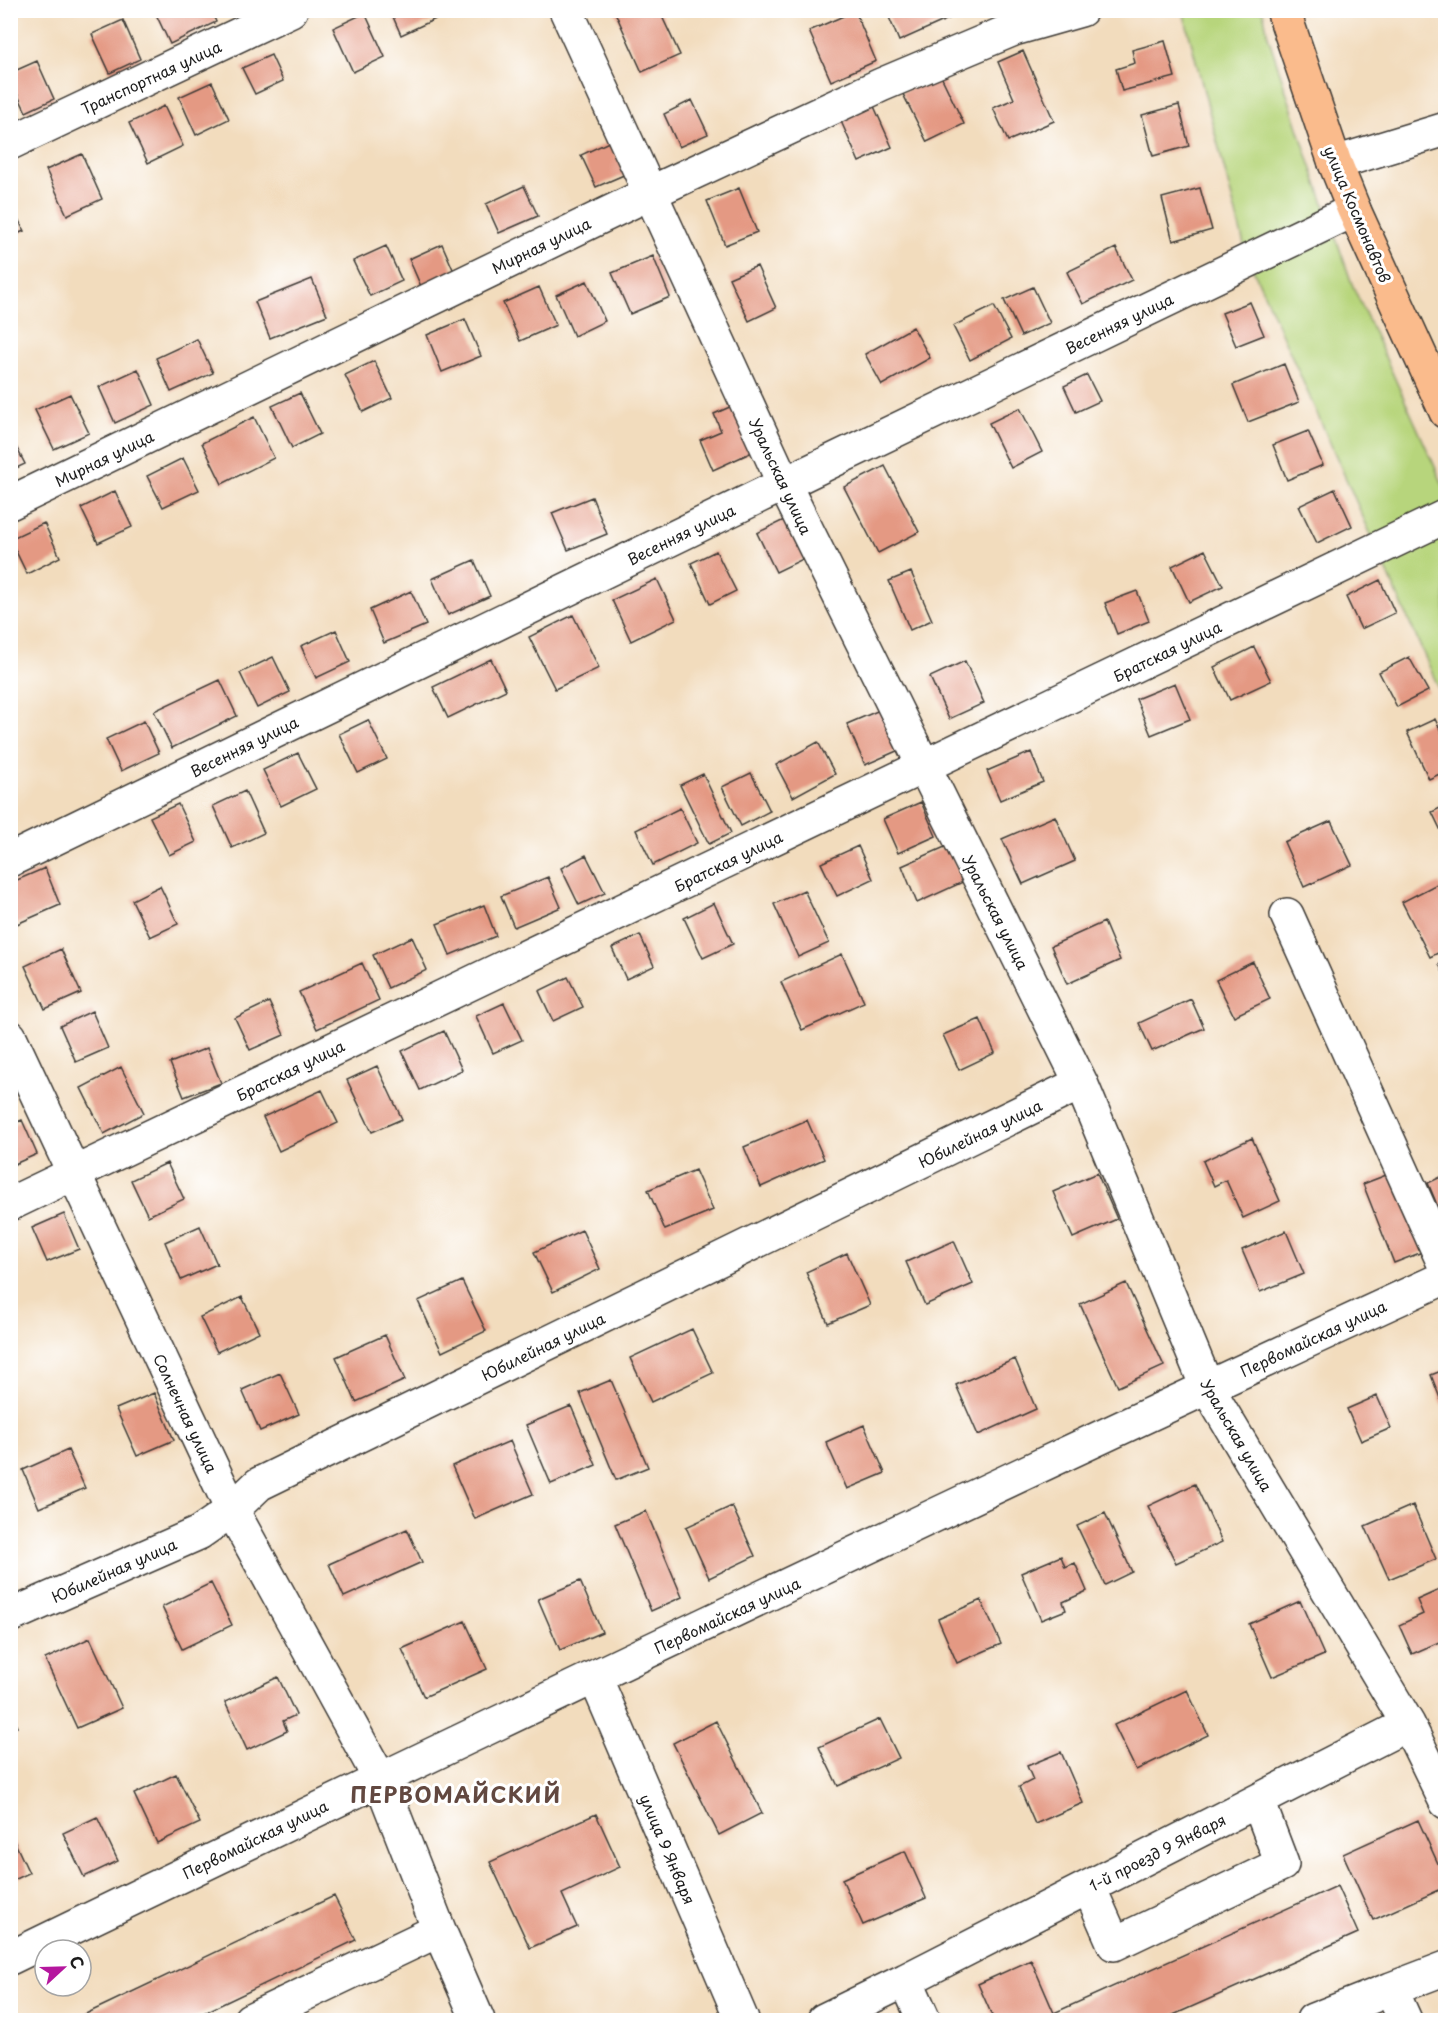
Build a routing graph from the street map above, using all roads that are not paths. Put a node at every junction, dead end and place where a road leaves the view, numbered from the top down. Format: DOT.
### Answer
graph roads {
  1 [pos="291,10"];
  2 [pos="566,10"];
  3 [pos="1082,10"];
  4 [pos="1283,10"];
  5 [pos="1446,129"];
  6 [pos="10,143"];
  7 [pos="1335,163"];
  8 [pos="650,193"];
  9 [pos="1354,210"];
  10 [pos="1446,412"];
  11 [pos="784,484"];
  12 [pos="10,503"];
  13 [pos="1446,516"];
  14 [pos="923,768"];
  15 [pos="10,860"];
  16 [pos="1287,915"];
  17 [pos="10,1037"];
  18 [pos="1081,1083"];
  19 [pos="73,1173"];
  20 [pos="10,1204"];
  21 [pos="1446,1268"];
  22 [pos="1446,1277"];
  23 [pos="1207,1387"];
  24 [pos="232,1510"];
  25 [pos="10,1616"];
  26 [pos="595,1677"];
  27 [pos="1408,1724"];
  28 [pos="380,1779"];
  29 [pos="1258,1801"];
  30 [pos="1446,1802"];
  31 [pos="1089,1887"];
  32 [pos="439,1930"];
  33 [pos="10,1958"];
  34 [pos="1446,1968"];
  35 [pos="906,1980"];
  36 [pos="1390,1989"];
  37 [pos="250,2020"];
  38 [pos="478,2020"];
  39 [pos="742,2020"];
  40 [pos="824,2020"];
  41 [pos="924,2020"];
  42 [pos="1313,2020"];
  43 [pos="1405,2020"];
  1 -- 6 [label="street, Транспортная улица"];
  2 -- 8 [label="street, Уральская улица"];
  3 -- 8 [label="street, Мирная улица"];
  4 -- 7 [label="main road, улица Космонавтов"];
  5 -- 7 [label="street"];
  7 -- 9 [label="main road, улица Космонавтов"];
  8 -- 11 [label="street, Уральская улица"];
  8 -- 12 [label="street, Мирная улица"];
  9 -- 10 [label="main road, улица Космонавтов"];
  9 -- 11 [label="street, Весенняя улица"];
  11 -- 14 [label="street, Уральская улица"];
  11 -- 15 [label="street, Весенняя улица"];
  13 -- 14 [label="street, Братская улица"];
  14 -- 18 [label="street, Уральская улица"];
  14 -- 19 [label="street, Братская улица"];
  16 -- 21 [label="street"];
  17 -- 19 [label="street, Солнечная улица"];
  18 -- 23 [label="street, Уральская улица"];
  18 -- 24 [label="street, Юбилейная улица"];
  19 -- 20 [label="street, Братская улица"];
  19 -- 24 [label="street, Солнечная улица"];
  22 -- 23 [label="street, Первомайская улица"];
  23 -- 26 [label="street, Первомайская улица"];
  23 -- 27 [label="street, Уральская улица"];
  24 -- 25 [label="street, Юбилейная улица"];
  24 -- 28 [label="street, Солнечная улица"];
  26 -- 28 [label="street, Первомайская улица"];
  26 -- 39 [label="street, улица 9 Января"];
  27 -- 29 [label="street, 1-й проезд 9 Января"];
  27 -- 30 [label="street, Уральская улица"];
  28 -- 32 [label="street, Солнечная улица"];
  28 -- 33 [label="street, Первомайская улица"];
  29 -- 31 [label="street, 1-й проезд 9 Января"];
  29 -- 31 [label="street"];
  31 -- 35 [label="street, 1-й проезд 9 Января"];
  32 -- 37 [label="street"];
  32 -- 38 [label="street, Солнечная улица"];
  34 -- 36 [label="street"];
  35 -- 40 [label="street"];
  35 -- 41 [label="street"];
  36 -- 42 [label="street"];
  36 -- 43 [label="street"];
}
